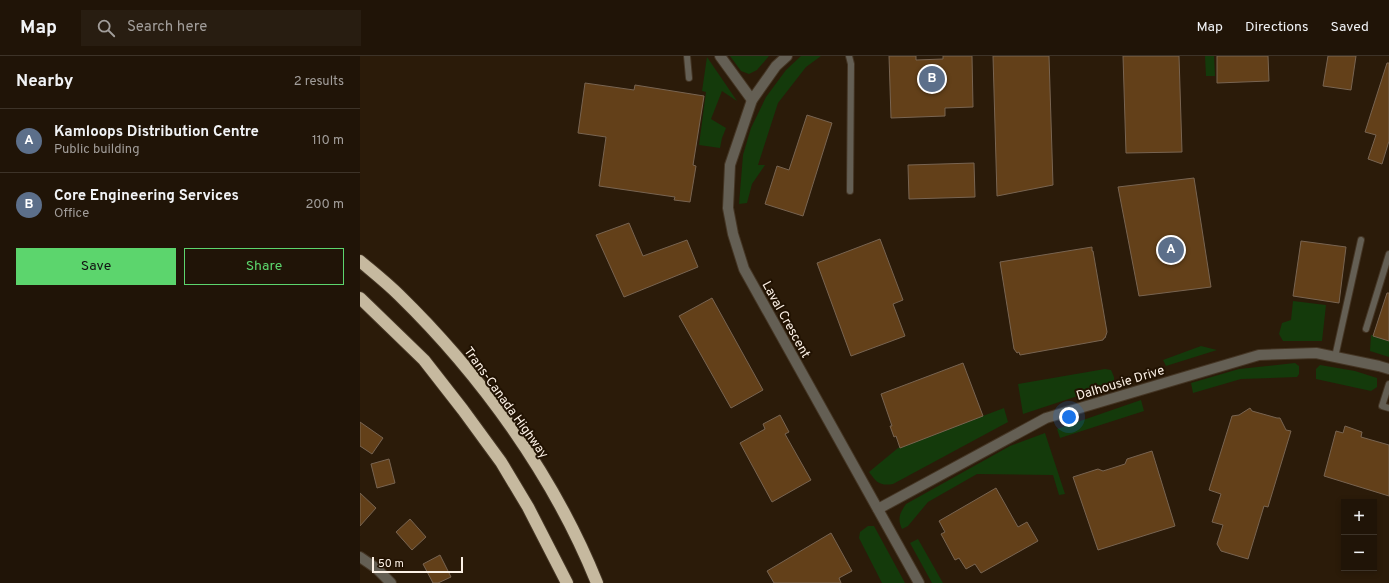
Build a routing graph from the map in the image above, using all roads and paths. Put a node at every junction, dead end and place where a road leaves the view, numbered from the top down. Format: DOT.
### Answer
graph roads {
  1 [pos="687,56"];
  2 [pos="720,56"];
  3 [pos="787,56"];
  4 [pos="849,56"];
  5 [pos="689,78"];
  6 [pos="752,100"];
  7 [pos="850,191"];
  8 [pos="1361,240"];
  9 [pos="1389,254"];
  10 [pos="360,261"];
  11 [pos="360,298"];
  12 [pos="1366,329"];
  13 [pos="1335,357"];
  14 [pos="1389,369"];
  15 [pos="1389,384"];
  16 [pos="1389,408"];
  17 [pos="878,509"];
  18 [pos="360,557"];
  19 [pos="559,566"];
  20 [pos="391,583"];
  21 [pos="564,583"];
  22 [pos="568,583"];
  23 [pos="597,583"];
  24 [pos="919,583"];
  1 -- 5 [label="lane"];
  2 -- 6 [label="street"];
  3 -- 6 [label="street, Laval Crescent"];
  4 -- 7 [label="lane"];
  6 -- 17 [label="street, Laval Crescent"];
  8 -- 13 [label="lane"];
  9 -- 12 [label="lane"];
  10 -- 23 [label="highway, Trans-Canada Highway"];
  11 -- 19 [label="highway"];
  13 -- 14 [label="street, Dalhousie Drive"];
  13 -- 17 [label="street, Dalhousie Drive"];
  15 -- 16 [label="lane"];
  17 -- 24 [label="street, Laval Crescent"];
  18 -- 20 [label="street"];
  19 -- 21 [label="highway"];
  19 -- 22 [label="highway"];
}
